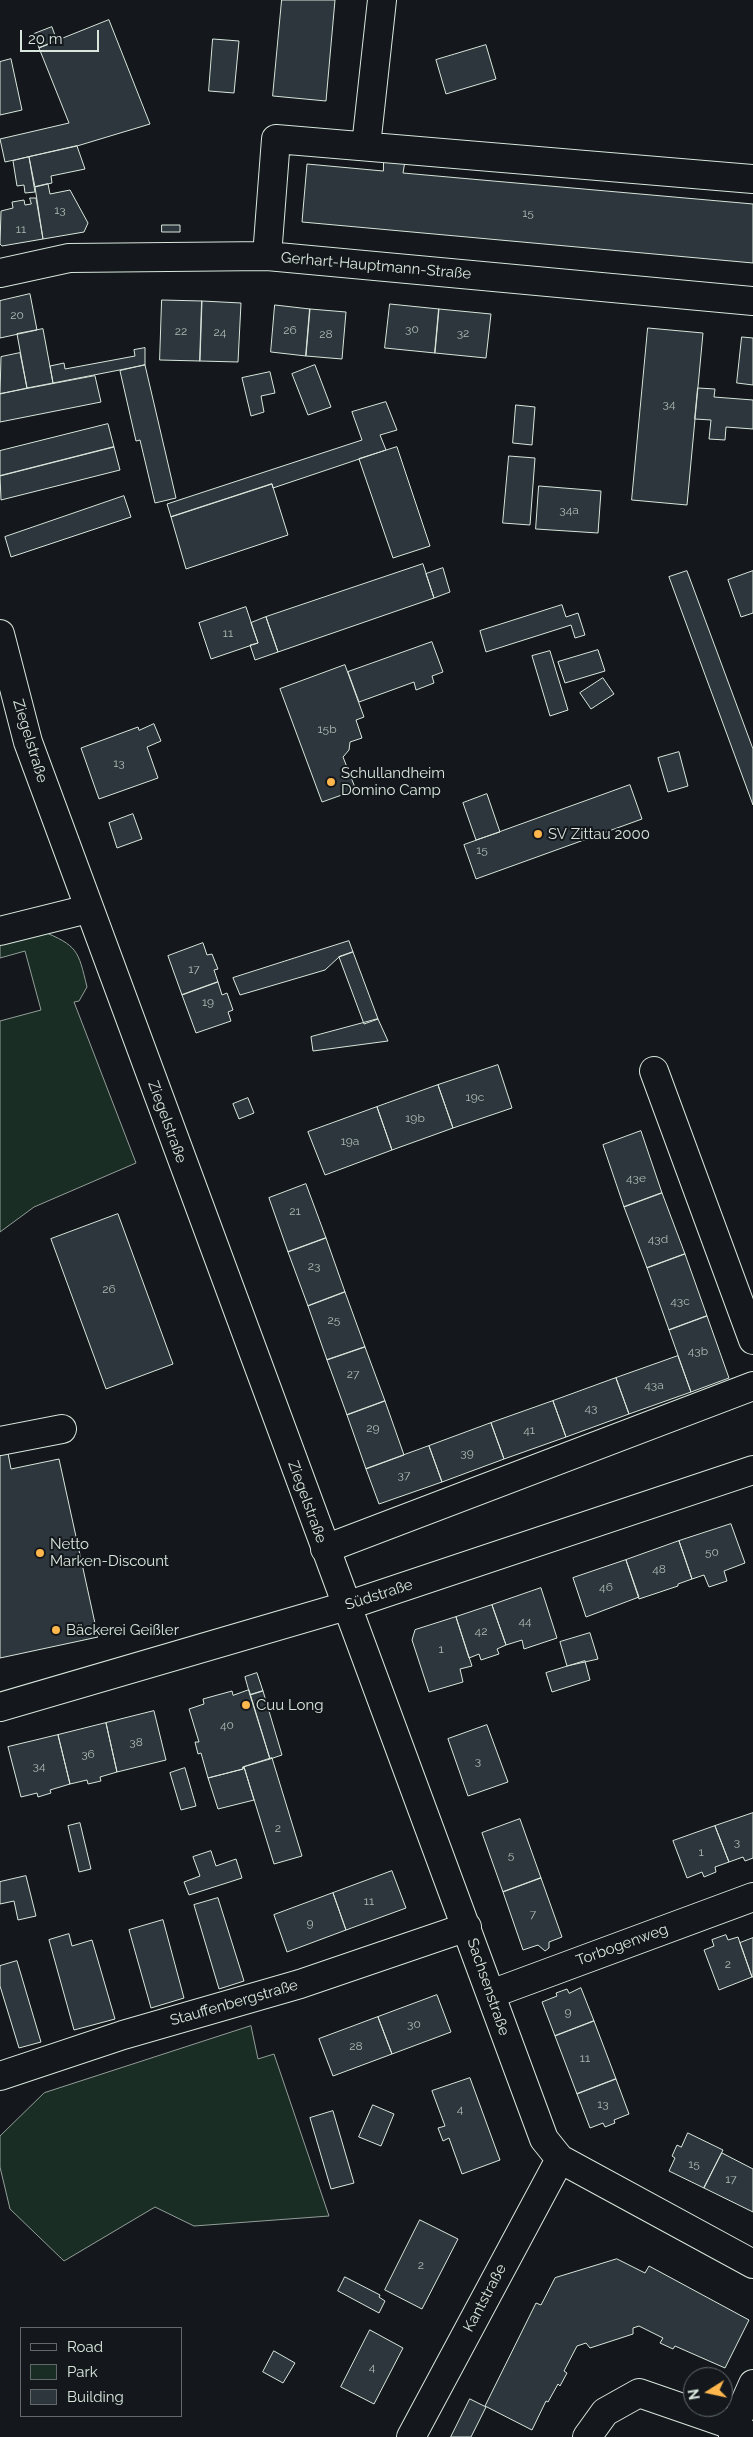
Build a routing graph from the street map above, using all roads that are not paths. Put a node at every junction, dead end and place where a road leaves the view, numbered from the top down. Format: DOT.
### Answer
graph roads {
  1 [pos="382,0"];
  2 [pos="366,146"];
  3 [pos="753,179"];
  4 [pos="267,256"];
  5 [pos="0,273"];
  6 [pos="753,301"];
  7 [pos="0,634"];
  8 [pos="88,909"];
  9 [pos="0,932"];
  10 [pos="654,1071"];
  11 [pos="753,1340"];
  12 [pos="753,1386"];
  13 [pos="62,1428"];
  14 [pos="0,1441"];
  15 [pos="753,1470"];
  16 [pos="324,1549"];
  17 [pos="346,1606"];
  18 [pos="0,1707"];
  19 [pos="753,1897"];
  20 [pos="467,1927"];
  21 [pos="491,1994"];
  22 [pos="0,2076"];
  23 [pos="560,2159"];
  24 [pos="753,2264"];
  25 [pos="753,2384"];
  26 [pos="732,2432"];
  27 [pos="411,2437"];
  28 [pos="587,2437"];
  1 -- 2 [label="street"];
  2 -- 3 [label="street"];
  2 -- 4 [label="street"];
  4 -- 5 [label="street, Gerhart-Hauptmann-Straße"];
  4 -- 6 [label="street, Gerhart-Hauptmann-Straße"];
  7 -- 8 [label="street, Ziegelstraße"];
  8 -- 9 [label="street"];
  8 -- 16 [label="street, Ziegelstraße"];
  10 -- 11 [label="street"];
  12 -- 16 [label="street"];
  13 -- 14 [label="street"];
  15 -- 17 [label="street, Südstraße"];
  16 -- 17 [label="street, Ziegelstraße"];
  17 -- 18 [label="street, Südstraße"];
  17 -- 20 [label="street, Sachsenstraße"];
  19 -- 21 [label="street, Torbogenweg"];
  20 -- 21 [label="street, Sachsenstraße"];
  20 -- 22 [label="street, Stauffenbergstraße"];
  21 -- 23 [label="street, Sachsenstraße"];
  23 -- 24 [label="street, Sachsenstraße"];
  23 -- 27 [label="street, Kantstraße"];
  25 -- 26 [label="street"];
  26 -- 28 [label="street"];
}
